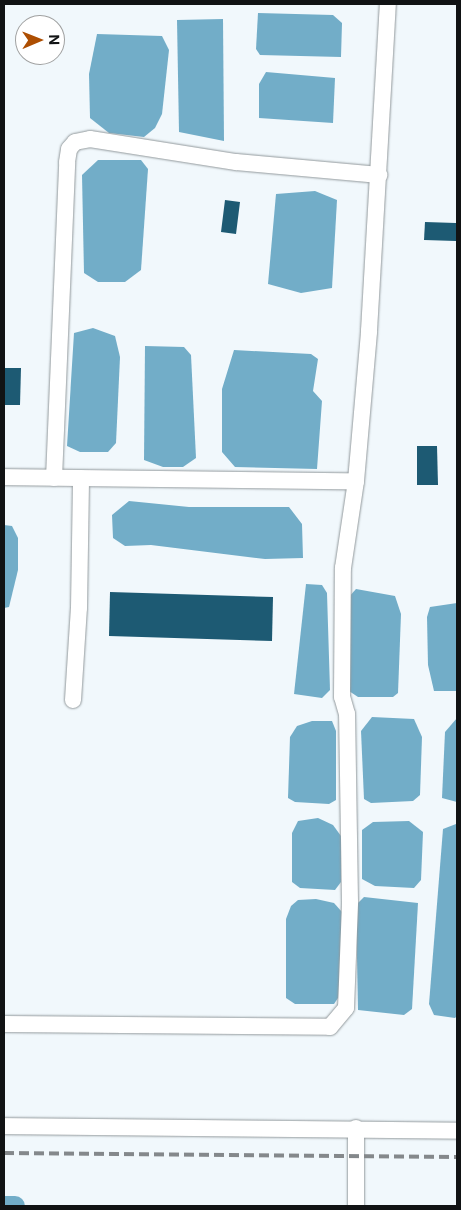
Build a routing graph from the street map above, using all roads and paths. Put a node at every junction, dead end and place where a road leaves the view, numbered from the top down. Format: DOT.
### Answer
graph roads {
  1 [pos="388,4"];
  2 [pos="378,175"];
  3 [pos="4,476"];
  4 [pos="54,478"];
  5 [pos="81,478"];
  6 [pos="356,481"];
  7 [pos="73,700"];
  8 [pos="4,1024"];
  9 [pos="4,1126"];
  10 [pos="356,1128"];
  11 [pos="457,1131"];
  12 [pos="356,1206"];
  1 -- 2 [label="street"];
  2 -- 4 [label="street"];
  2 -- 6 [label="street"];
  3 -- 4 [label="street"];
  4 -- 5 [label="street"];
  5 -- 6 [label="street"];
  5 -- 7 [label="street"];
  6 -- 8 [label="street"];
  9 -- 10 [label="street"];
  10 -- 11 [label="street"];
  10 -- 12 [label="street"];
}
